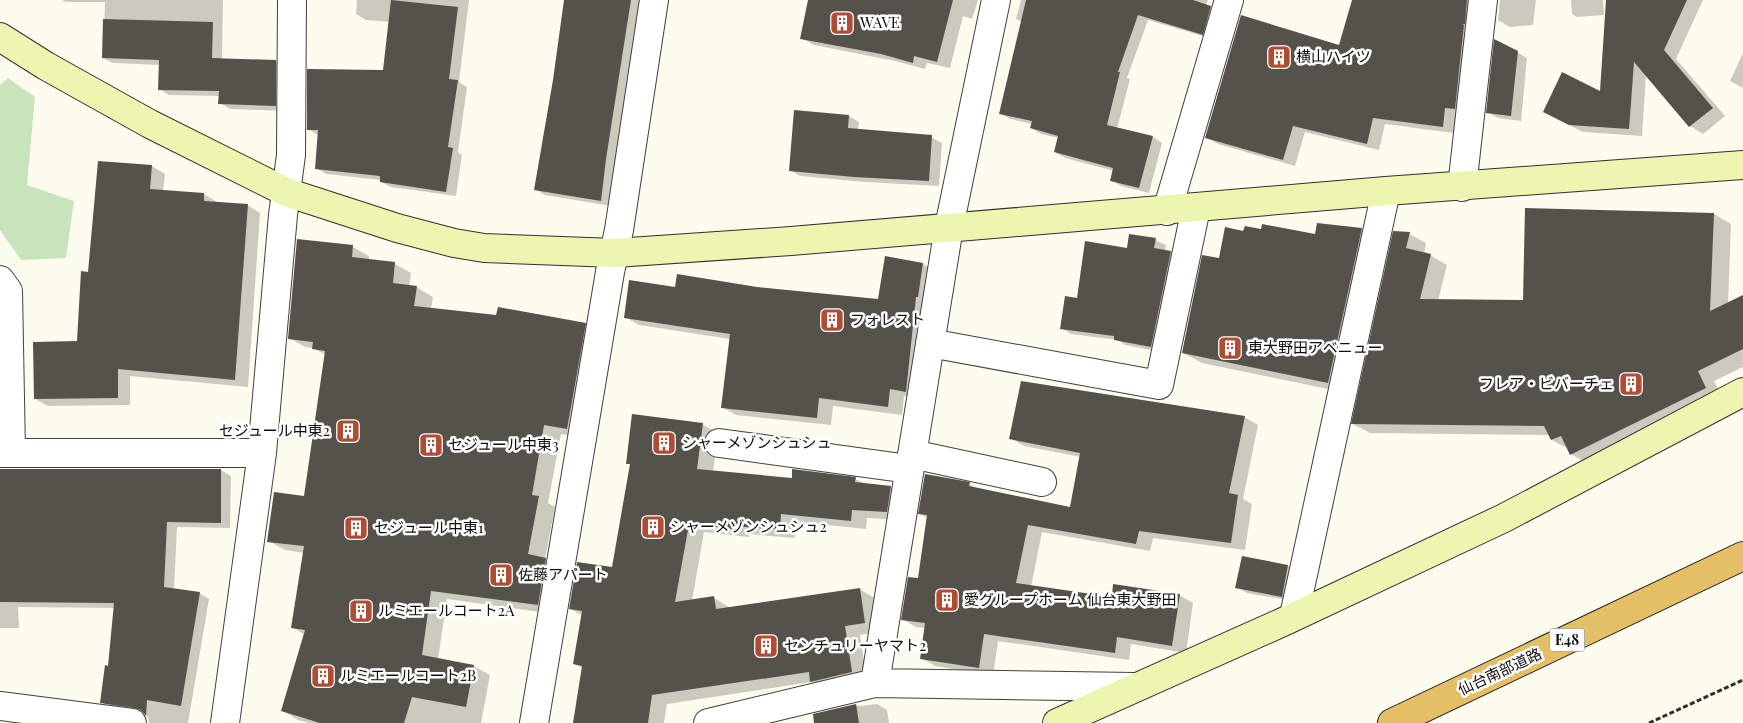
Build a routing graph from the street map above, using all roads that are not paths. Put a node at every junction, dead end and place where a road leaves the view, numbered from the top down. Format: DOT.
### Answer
graph roads {
  1 [pos="292,0"];
  2 [pos="654,0"];
  3 [pos="996,0"];
  4 [pos="1229,0"];
  5 [pos="1483,0"];
  6 [pos="0,38"];
  7 [pos="1743,165"];
  8 [pos="1462,187"];
  9 [pos="1386,191"];
  10 [pos="286,192"];
  11 [pos="1196,208"];
  12 [pos="1167,211"];
  13 [pos="949,228"];
  14 [pos="615,252"];
  15 [pos="0,280"];
  16 [pos="930,343"];
  17 [pos="1743,392"];
  18 [pos="719,443"];
  19 [pos="262,452"];
  20 [pos="6,453"];
  21 [pos="911,461"];
  22 [pos="1042,482"];
  23 [pos="1743,556"];
  24 [pos="1294,616"];
  25 [pos="874,683"];
  26 [pos="1135,687"];
  27 [pos="0,706"];
  28 [pos="132,723"];
  29 [pos="225,723"];
  30 [pos="534,723"];
  31 [pos="708,723"];
  32 [pos="1057,723"];
  33 [pos="1392,723"];
  1 -- 10 [label="street"];
  2 -- 14 [label="street"];
  3 -- 13 [label="street"];
  4 -- 12 [label="street"];
  5 -- 8 [label="street"];
  6 -- 10 [label="street"];
  7 -- 8 [label="street"];
  8 -- 9 [label="street"];
  9 -- 11 [label="street"];
  9 -- 24 [label="street"];
  10 -- 14 [label="street"];
  10 -- 19 [label="street"];
  11 -- 12 [label="street"];
  11 -- 16 [label="street"];
  12 -- 13 [label="street"];
  13 -- 14 [label="street"];
  13 -- 16 [label="street"];
  14 -- 30 [label="street"];
  15 -- 20 [label="street"];
  16 -- 21 [label="street"];
  17 -- 24 [label="street"];
  18 -- 21 [label="street"];
  19 -- 20 [label="street"];
  19 -- 29 [label="street"];
  21 -- 22 [label="street"];
  21 -- 25 [label="street"];
  23 -- 33 [label="highway, 仙台南部道路 / E48"];
  24 -- 26 [label="street"];
  25 -- 26 [label="street"];
  25 -- 31 [label="street"];
  26 -- 32 [label="street"];
  27 -- 28 [label="street"];
}
